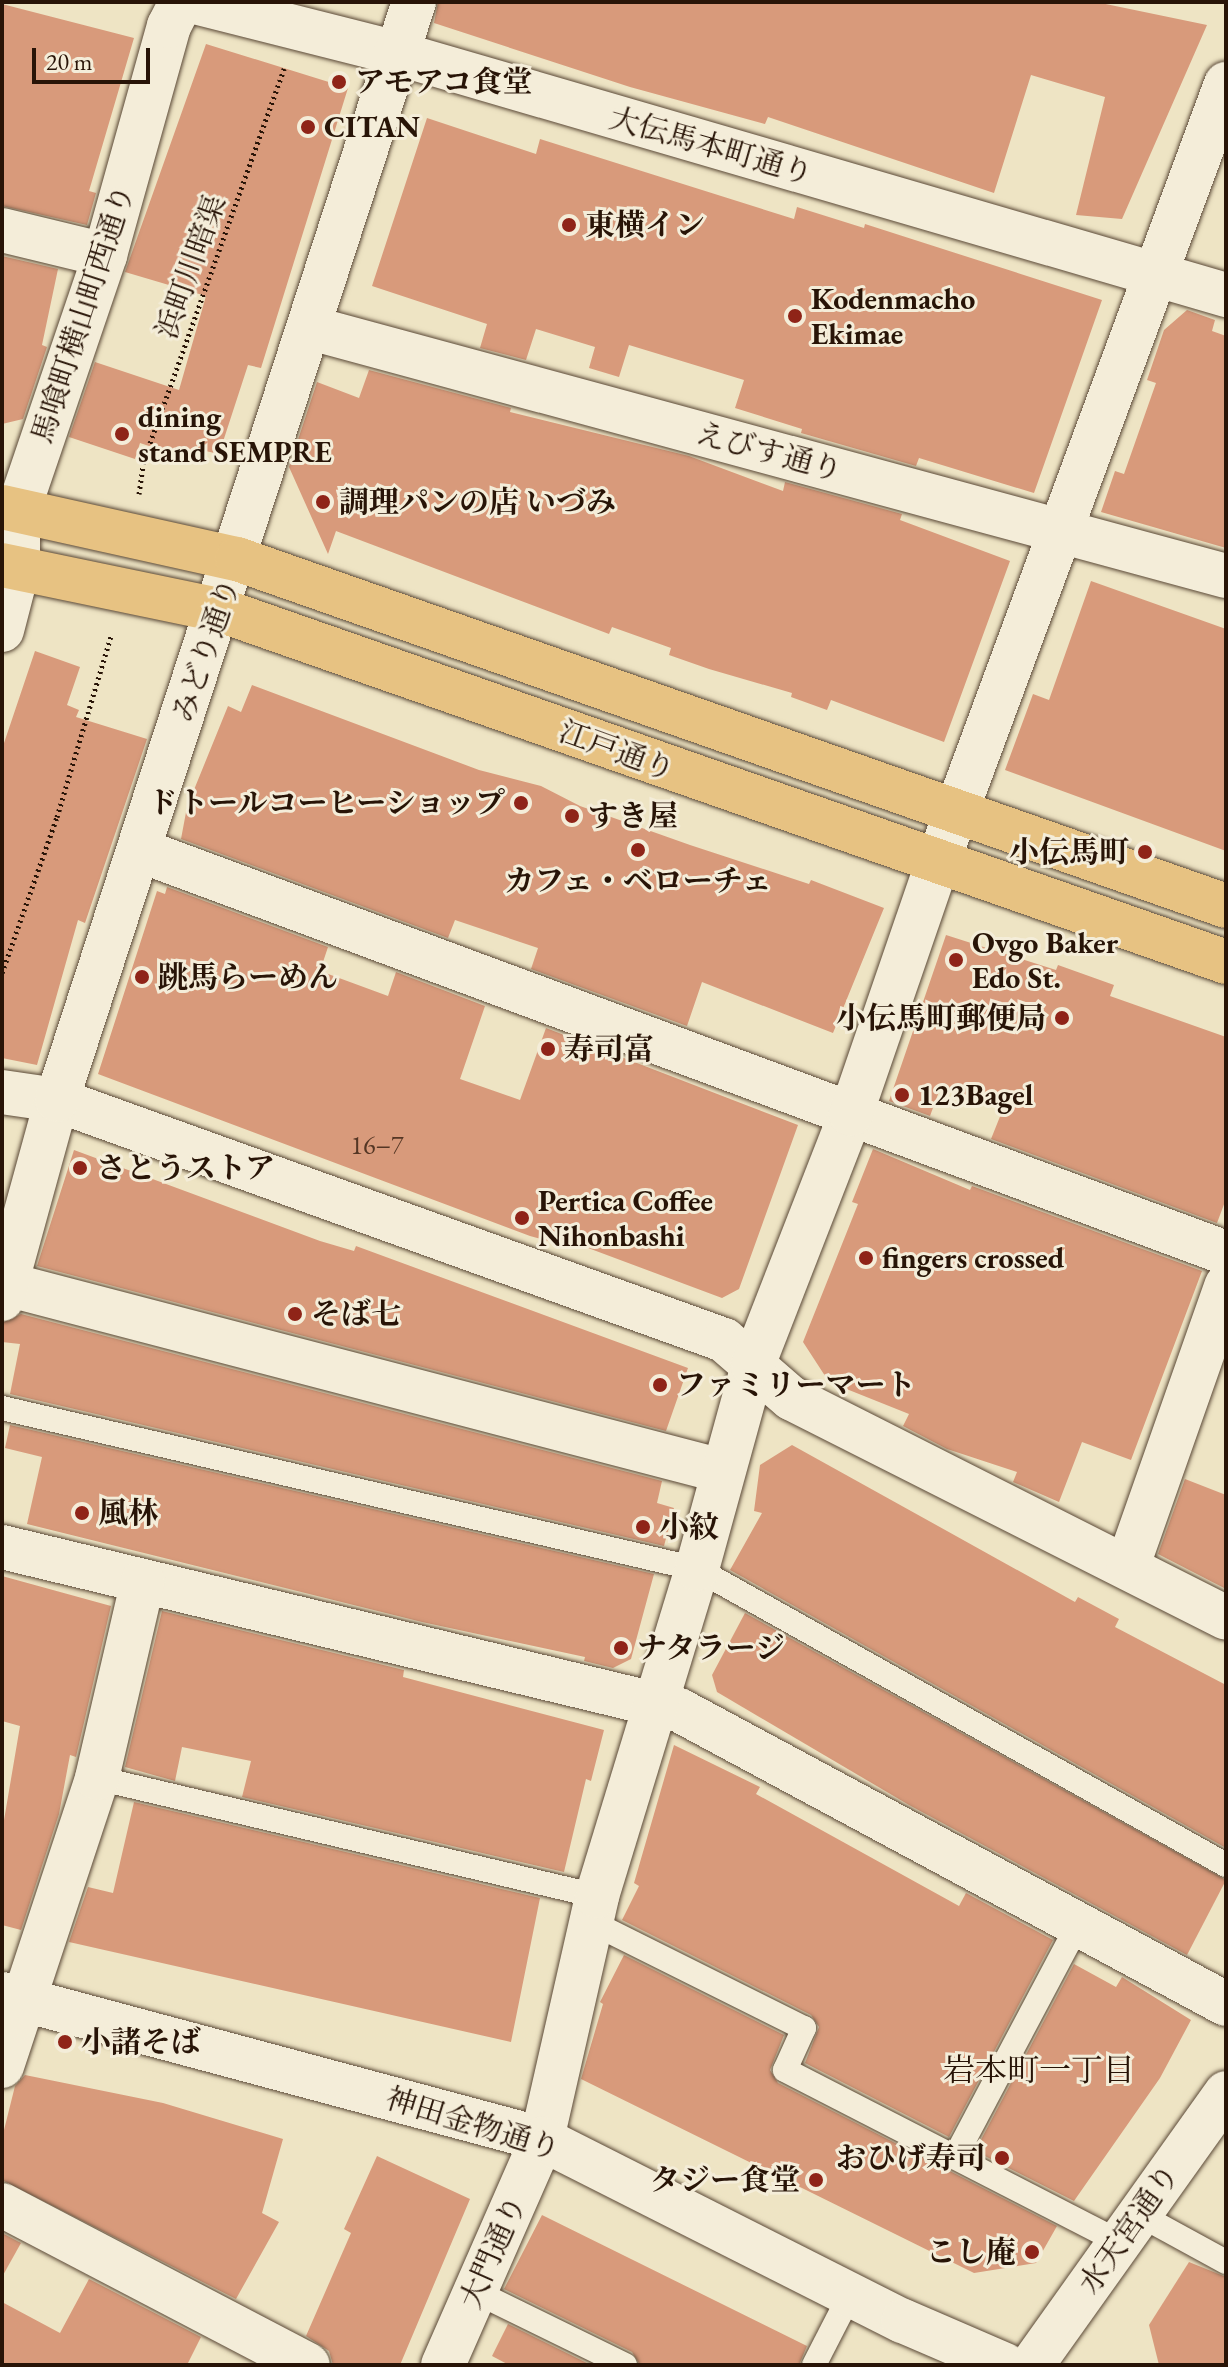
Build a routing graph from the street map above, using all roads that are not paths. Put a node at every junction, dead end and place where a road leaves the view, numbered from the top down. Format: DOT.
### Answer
graph roads {
  1 [pos="181,2"];
  2 [pos="195,2"];
  3 [pos="414,2"];
  4 [pos="396,53"];
  5 [pos="1226,84"];
  6 [pos="2,230"];
  7 [pos="105,255"];
  8 [pos="1154,275"];
  9 [pos="1226,295"];
  10 [pos="311,328"];
  11 [pos="10,509"];
  12 [pos="1061,530"];
  13 [pos="237,559"];
  14 [pos="10,566"];
  15 [pos="1226,576"];
  16 [pos="220,610"];
  17 [pos="2,630"];
  18 [pos="956,814"];
  19 [pos="139,850"];
  20 [pos="937,864"];
  21 [pos="1226,906"];
  22 [pos="1226,962"];
  23 [pos="2,1092"];
  24 [pos="57,1100"];
  25 [pos="851,1114"];
  26 [pos="1226,1253"];
  27 [pos="1226,1286"];
  28 [pos="4,1292"];
  29 [pos="753,1365"];
  30 [pos="2,1408"];
  31 [pos="722,1471"];
  32 [pos="2,1547"];
  33 [pos="1128,1565"];
  34 [pos="697,1569"];
  35 [pos="143,1581"];
  36 [pos="1226,1618"];
  37 [pos="654,1704"];
  38 [pos="97,1778"];
  39 [pos="1226,1865"];
  40 [pos="594,1909"];
  41 [pos="1077,1927"];
  42 [pos="13,1997"];
  43 [pos="1226,2004"];
  44 [pos="2,2066"];
  45 [pos="1226,2093"];
  46 [pos="542,2139"];
  47 [pos="955,2157"];
  48 [pos="2,2205"];
  49 [pos="1130,2228"];
  50 [pos="1226,2262"];
  51 [pos="476,2292"];
  52 [pos="851,2293"];
  53 [pos="308,2365"];
  54 [pos="443,2365"];
  55 [pos="625,2365"];
  56 [pos="814,2365"];
  57 [pos="1005,2365"];
  58 [pos="1032,2365"];
  1 -- 7 [label="street, 馬喰町横山町西通り"];
  2 -- 4 [label="street, 大伝馬本町通り"];
  3 -- 4 [label="street, みどり通り"];
  4 -- 8 [label="street, 大伝馬本町通り"];
  4 -- 10 [label="street, みどり通り"];
  5 -- 8 [label="street, 大門通り"];
  6 -- 7 [label="street"];
  7 -- 11 [label="street, 馬喰町横山町西通り"];
  8 -- 9 [label="street, 大伝馬本町通り"];
  8 -- 12 [label="street, 大門通り"];
  10 -- 12 [label="street, えびす通り"];
  10 -- 13 [label="street, みどり通り"];
  11 -- 13 [label="highway, 江戸通り"];
  11 -- 14 [label="street, 馬喰町横山町西通り"];
  12 -- 15 [label="street, えびす通り"];
  12 -- 18 [label="street, 大門通り"];
  13 -- 16 [label="street, みどり通り"];
  13 -- 18 [label="highway, 江戸通り"];
  14 -- 16 [label="highway, 江戸通り"];
  14 -- 17 [label="street, 馬喰町横山町西通り"];
  16 -- 19 [label="street, みどり通り"];
  16 -- 20 [label="highway, 江戸通り"];
  18 -- 20 [label="street, 大門通り"];
  18 -- 21 [label="highway, 江戸通り"];
  19 -- 24 [label="street, みどり通り"];
  19 -- 25 [label="street"];
  20 -- 22 [label="highway, 江戸通り"];
  20 -- 25 [label="street, 大門通り"];
  23 -- 24 [label="street"];
  24 -- 28 [label="street, みどり通り"];
  24 -- 29 [label="street"];
  25 -- 26 [label="street"];
  25 -- 29 [label="street, 大門通り"];
  27 -- 33 [label="street"];
  28 -- 31 [label="street"];
  29 -- 31 [label="street, 大門通り"];
  29 -- 33 [label="street"];
  30 -- 34 [label="lane"];
  31 -- 34 [label="street, 大門通り"];
  32 -- 35 [label="street"];
  33 -- 36 [label="street"];
  34 -- 37 [label="street, 大門通り"];
  34 -- 39 [label="lane"];
  35 -- 37 [label="street"];
  35 -- 38 [label="street"];
  37 -- 40 [label="street, 大門通り"];
  37 -- 41 [label="street"];
  38 -- 40 [label="lane"];
  38 -- 42 [label="street"];
  40 -- 46 [label="street, 大門通り"];
  40 -- 47 [label="lane"];
  41 -- 43 [label="street"];
  41 -- 47 [label="lane"];
  42 -- 44 [label="street"];
  42 -- 46 [label="street, 神田金物通り"];
  45 -- 49 [label="street, 水天宮通り"];
  46 -- 51 [label="street, 大門通り"];
  46 -- 52 [label="street, 神田金物通り"];
  47 -- 49 [label="lane"];
  48 -- 53 [label="street"];
  49 -- 50 [label="lane"];
  49 -- 58 [label="street, 水天宮通り"];
  51 -- 54 [label="street, 大門通り"];
  51 -- 55 [label="lane"];
  52 -- 56 [label="lane"];
  52 -- 57 [label="street, 神田金物通り"];
}
